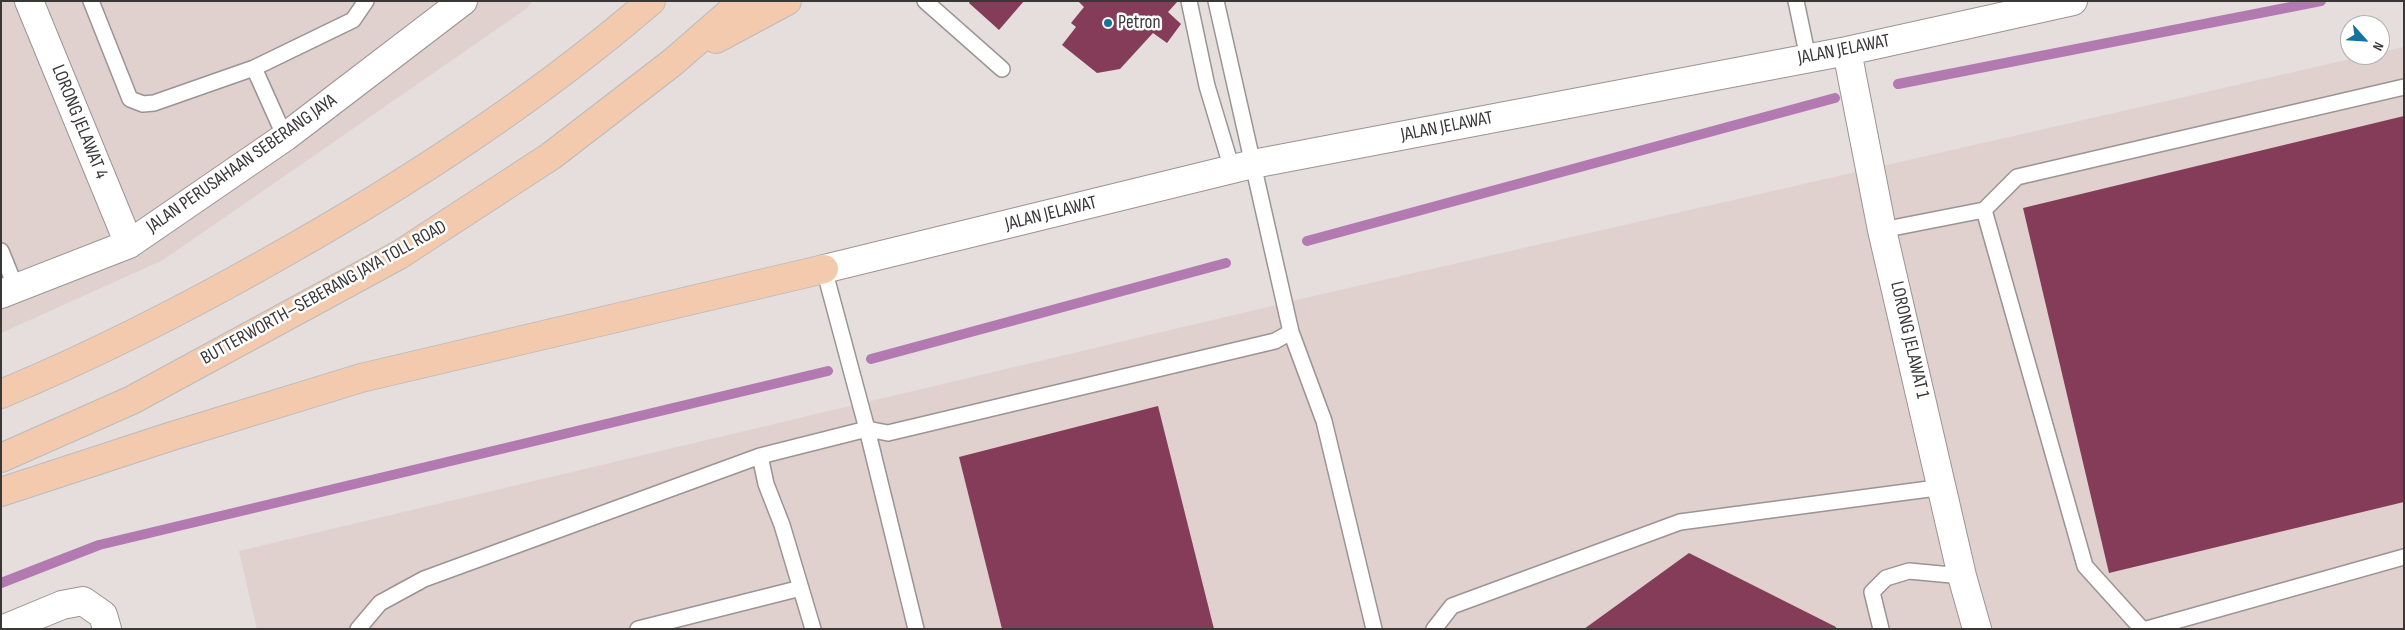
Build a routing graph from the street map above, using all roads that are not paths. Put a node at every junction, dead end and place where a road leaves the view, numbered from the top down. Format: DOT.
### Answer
graph roads {
  1 [pos="29,1"];
  2 [pos="91,1"];
  3 [pos="366,1"];
  4 [pos="463,1"];
  5 [pos="651,1"];
  6 [pos="744,1"];
  7 [pos="787,1"];
  8 [pos="925,1"];
  9 [pos="1189,1"];
  10 [pos="1216,1"];
  11 [pos="1796,1"];
  12 [pos="2073,1"];
  13 [pos="638,10"];
  14 [pos="1847,51"];
  15 [pos="1808,58"];
  16 [pos="673,62"];
  17 [pos="254,68"];
  18 [pos="1002,69"];
  19 [pos="2404,87"];
  20 [pos="285,137"];
  21 [pos="1242,167"];
  22 [pos="1984,210"];
  23 [pos="1882,230"];
  24 [pos="129,244"];
  25 [pos="1,251"];
  26 [pos="824,269"];
  27 [pos="9,291"];
  28 [pos="1291,332"];
  29 [pos="1,394"];
  30 [pos="867,429"];
  31 [pos="760,456"];
  32 [pos="1,458"];
  33 [pos="1944,488"];
  34 [pos="1,492"];
  35 [pos="2404,557"];
  36 [pos="1962,576"];
  37 [pos="801,588"];
  38 [pos="4,629"];
  39 [pos="107,629"];
  40 [pos="358,629"];
  41 [pos="638,629"];
  42 [pos="813,629"];
  43 [pos="916,629"];
  44 [pos="1374,629"];
  45 [pos="1434,629"];
  46 [pos="1881,629"];
  47 [pos="1977,629"];
  48 [pos="2142,629"];
  49 [pos="2147,629"];
  1 -- 24 [label="street, LORONG JELAWAT 4"];
  2 -- 17 [label="lane"];
  3 -- 17 [label="lane"];
  4 -- 20 [label="street, JALAN PERUSAHAAN SEBERANG JAYA"];
  5 -- 13 [label="highway"];
  6 -- 16 [label="highway, BUTTERWORTH–SEBERANG JAYA TOLL ROAD"];
  7 -- 16 [label="highway"];
  8 -- 18 [label="lane"];
  9 -- 21 [label="lane"];
  10 -- 21 [label="lane"];
  11 -- 15 [label="lane"];
  12 -- 14 [label="street, JALAN JELAWAT"];
  13 -- 29 [label="highway"];
  14 -- 15 [label="street, JALAN JELAWAT"];
  14 -- 23 [label="street, LORONG JELAWAT 1"];
  15 -- 21 [label="street, JALAN JELAWAT"];
  16 -- 32 [label="highway, BUTTERWORTH–SEBERANG JAYA TOLL ROAD"];
  17 -- 20 [label="lane"];
  19 -- 22 [label="lane"];
  20 -- 24 [label="street, JALAN PERUSAHAAN SEBERANG JAYA"];
  21 -- 26 [label="street, JALAN JELAWAT"];
  21 -- 28 [label="lane"];
  22 -- 23 [label="lane"];
  22 -- 48 [label="lane"];
  23 -- 33 [label="street, LORONG JELAWAT 1"];
  24 -- 27 [label="street, JALAN PERUSAHAAN SEBERANG JAYA"];
  25 -- 27 [label="lane"];
  26 -- 30 [label="lane"];
  26 -- 34 [label="highway"];
  28 -- 30 [label="lane"];
  28 -- 44 [label="lane"];
  30 -- 31 [label="lane"];
  30 -- 43 [label="lane"];
  31 -- 37 [label="lane"];
  31 -- 40 [label="lane"];
  33 -- 36 [label="street, LORONG JELAWAT 1"];
  33 -- 45 [label="lane"];
  35 -- 49 [label="lane"];
  36 -- 46 [label="lane"];
  36 -- 47 [label="street, LORONG JELAWAT 1"];
  37 -- 41 [label="lane"];
  37 -- 42 [label="lane"];
  38 -- 39 [label="street"];
}
